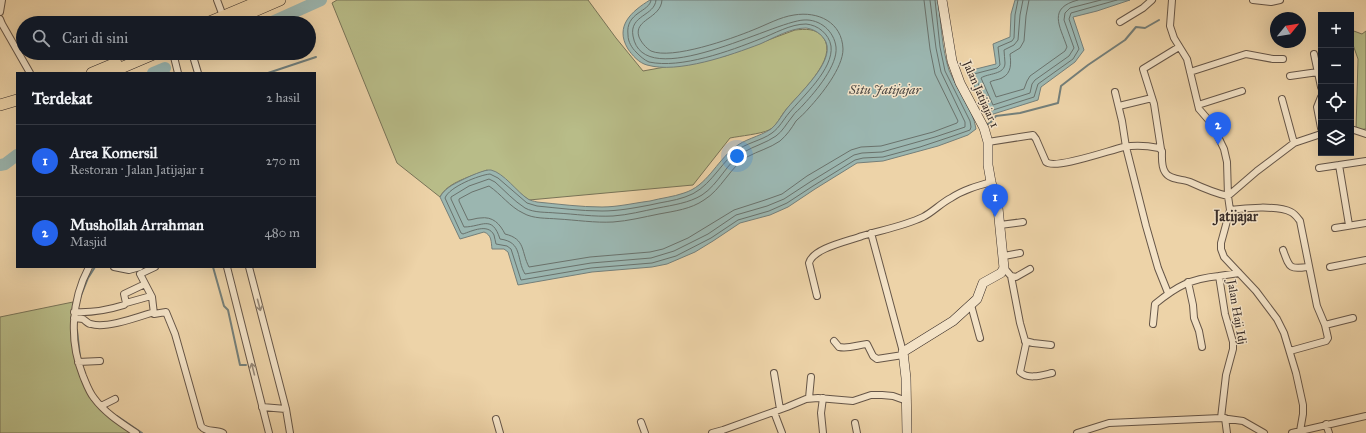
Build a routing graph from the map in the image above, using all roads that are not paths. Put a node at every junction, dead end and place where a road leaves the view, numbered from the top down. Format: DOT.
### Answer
graph roads {
  1 [pos="2,0"];
  2 [pos="217,0"];
  3 [pos="262,0"];
  4 [pos="280,0"];
  5 [pos="942,0"];
  6 [pos="1152,0"];
  7 [pos="1172,0"];
  8 [pos="1252,0"];
  9 [pos="1280,0"];
  10 [pos="0,12"];
  11 [pos="224,16"];
  12 [pos="231,16"];
  13 [pos="234,16"];
  14 [pos="0,19"];
  15 [pos="1120,22"];
  16 [pos="1179,46"];
  17 [pos="16,48"];
  18 [pos="1314,54"];
  19 [pos="1283,59"];
  20 [pos="23,60"];
  21 [pos="123,60"];
  22 [pos="140,60"];
  23 [pos="175,60"];
  24 [pos="194,60"];
  25 [pos="29,72"];
  26 [pos="94,72"];
  27 [pos="111,72"];
  28 [pos="178,72"];
  29 [pos="198,72"];
  30 [pos="1190,72"];
  31 [pos="1318,72"];
  32 [pos="1290,76"];
  33 [pos="1242,91"];
  34 [pos="1115,92"];
  35 [pos="1152,98"];
  36 [pos="1282,99"];
  37 [pos="16,100"];
  38 [pos="0,105"];
  39 [pos="1198,105"];
  40 [pos="1118,106"];
  41 [pos="16,108"];
  42 [pos="0,112"];
  43 [pos="1354,130"];
  44 [pos="1366,134"];
  45 [pos="1318,135"];
  46 [pos="988,142"];
  47 [pos="1294,143"];
  48 [pos="1126,147"];
  49 [pos="1161,149"];
  50 [pos="1366,161"];
  51 [pos="1339,165"];
  52 [pos="1319,168"];
  53 [pos="990,182"];
  54 [pos="1228,196"];
  55 [pos="1230,210"];
  56 [pos="1023,222"];
  57 [pos="1366,222"];
  58 [pos="1000,225"];
  59 [pos="1349,225"];
  60 [pos="1335,228"];
  61 [pos="871,233"];
  62 [pos="1282,250"];
  63 [pos="1020,253"];
  64 [pos="1004,256"];
  65 [pos="1366,260"];
  66 [pos="1310,267"];
  67 [pos="1330,267"];
  68 [pos="89,268"];
  69 [pos="119,268"];
  70 [pos="136,268"];
  71 [pos="153,268"];
  72 [pos="227,268"];
  73 [pos="249,268"];
  74 [pos="1004,268"];
  75 [pos="1030,269"];
  76 [pos="1239,273"];
  77 [pos="1011,276"];
  78 [pos="1219,276"];
  79 [pos="1188,282"];
  80 [pos="145,284"];
  81 [pos="1168,293"];
  82 [pos="151,296"];
  83 [pos="817,296"];
  84 [pos="126,303"];
  85 [pos="971,305"];
  86 [pos="154,312"];
  87 [pos="76,315"];
  88 [pos="1353,318"];
  89 [pos="1153,324"];
  90 [pos="1325,325"];
  91 [pos="980,338"];
  92 [pos="834,340"];
  93 [pos="1025,340"];
  94 [pos="1051,344"];
  95 [pos="1202,347"];
  96 [pos="1290,351"];
  97 [pos="903,353"];
  98 [pos="100,361"];
  99 [pos="79,362"];
  100 [pos="774,373"];
  101 [pos="1052,373"];
  102 [pos="811,377"];
  103 [pos="809,398"];
  104 [pos="823,398"];
  105 [pos="115,399"];
  106 [pos="907,402"];
  107 [pos="102,405"];
  108 [pos="262,407"];
  109 [pos="286,408"];
  110 [pos="777,411"];
  111 [pos="1366,416"];
  112 [pos="1223,418"];
  113 [pos="496,419"];
  114 [pos="641,422"];
  115 [pos="856,423"];
  116 [pos="1326,424"];
  117 [pos="1094,430"];
  118 [pos="1300,431"];
  119 [pos="136,433"];
  120 [pos="223,433"];
  121 [pos="269,433"];
  122 [pos="290,433"];
  123 [pos="500,433"];
  124 [pos="645,433"];
  125 [pos="712,433"];
  126 [pos="782,433"];
  127 [pos="824,433"];
  128 [pos="857,433"];
  129 [pos="907,433"];
  130 [pos="1077,433"];
  131 [pos="1227,433"];
  132 [pos="1264,433"];
  133 [pos="1293,433"];
  134 [pos="1329,433"];
  1 -- 10 [label="street"];
  2 -- 11 [label="street"];
  3 -- 12 [label="highway"];
  4 -- 13 [label="highway"];
  5 -- 46 [label="street, Jalan Jatijajar 1"];
  6 -- 15 [label="street"];
  7 -- 16 [label="street"];
  8 -- 9 [label="street"];
  14 -- 17 [label="street"];
  16 -- 30 [label="street"];
  16 -- 35 [label="street"];
  18 -- 31 [label="street"];
  19 -- 30 [label="street"];
  20 -- 25 [label="street"];
  21 -- 26 [label="highway"];
  22 -- 27 [label="highway"];
  23 -- 28 [label="street"];
  24 -- 29 [label="street"];
  30 -- 39 [label="street"];
  31 -- 32 [label="street"];
  33 -- 39 [label="street"];
  34 -- 40 [label="street"];
  35 -- 40 [label="street"];
  35 -- 49 [label="street"];
  36 -- 47 [label="street"];
  37 -- 38 [label="highway"];
  39 -- 54 [label="street"];
  40 -- 48 [label="street"];
  41 -- 42 [label="highway"];
  43 -- 44 [label="street"];
  45 -- 47 [label="street"];
  46 -- 48 [label="street"];
  46 -- 53 [label="street, Jalan Jatijajar 1"];
  47 -- 54 [label="street"];
  48 -- 49 [label="street"];
  48 -- 81 [label="street"];
  49 -- 54 [label="street"];
  50 -- 51 [label="street"];
  51 -- 52 [label="street"];
  51 -- 59 [label="street"];
  53 -- 58 [label="street, Jalan Jatijajar 1"];
  53 -- 61 [label="street"];
  54 -- 55 [label="street"];
  55 -- 66 [label="street"];
  55 -- 76 [label="street"];
  56 -- 58 [label="street"];
  57 -- 59 [label="street"];
  58 -- 64 [label="street, Jalan Jatijajar 1"];
  59 -- 60 [label="street"];
  61 -- 83 [label="street"];
  61 -- 97 [label="street"];
  62 -- 66 [label="street"];
  63 -- 64 [label="street"];
  64 -- 74 [label="street, Jalan Jatijajar 1"];
  65 -- 67 [label="street"];
  66 -- 90 [label="street"];
  68 -- 87 [label="street"];
  69 -- 70 [label="street"];
  71 -- 80 [label="street"];
  108 -- 72 [label="street, one-way"];
  73 -- 109 [label="street, one-way"];
  74 -- 77 [label="street"];
  74 -- 85 [label="street"];
  75 -- 77 [label="street"];
  76 -- 78 [label="street, Jalan Haji Idj"];
  76 -- 96 [label="street"];
  77 -- 93 [label="street"];
  78 -- 79 [label="street"];
  78 -- 112 [label="street, Jalan Haji Idj"];
  79 -- 81 [label="street"];
  79 -- 95 [label="street"];
  80 -- 82 [label="street"];
  80 -- 84 [label="street"];
  81 -- 89 [label="street"];
  82 -- 84 [label="street"];
  82 -- 86 [label="street"];
  84 -- 87 [label="street"];
  85 -- 91 [label="street"];
  85 -- 97 [label="street"];
  86 -- 87 [label="street"];
  86 -- 120 [label="street"];
  87 -- 99 [label="street"];
  88 -- 90 [label="street"];
  90 -- 96 [label="street"];
  92 -- 97 [label="street"];
  93 -- 94 [label="street"];
  93 -- 101 [label="street"];
  96 -- 118 [label="street"];
  97 -- 106 [label="street"];
  98 -- 99 [label="street"];
  99 -- 107 [label="street"];
  100 -- 110 [label="street"];
  102 -- 103 [label="street"];
  103 -- 104 [label="street"];
  103 -- 110 [label="street"];
  104 -- 106 [label="street"];
  104 -- 127 [label="street"];
  105 -- 107 [label="street"];
  106 -- 129 [label="street"];
  107 -- 119 [label="street"];
  108 -- 109 [label="street"];
  108 -- 121 [label="street"];
  109 -- 122 [label="street"];
  110 -- 125 [label="street"];
  110 -- 126 [label="street"];
  111 -- 116 [label="street"];
  112 -- 117 [label="street"];
  112 -- 131 [label="street, Jalan Haji Idj"];
  112 -- 132 [label="street"];
  113 -- 123 [label="street"];
  114 -- 124 [label="street"];
  115 -- 128 [label="street"];
  116 -- 118 [label="street"];
  116 -- 134 [label="street"];
  117 -- 130 [label="street"];
  118 -- 133 [label="street"];
}
